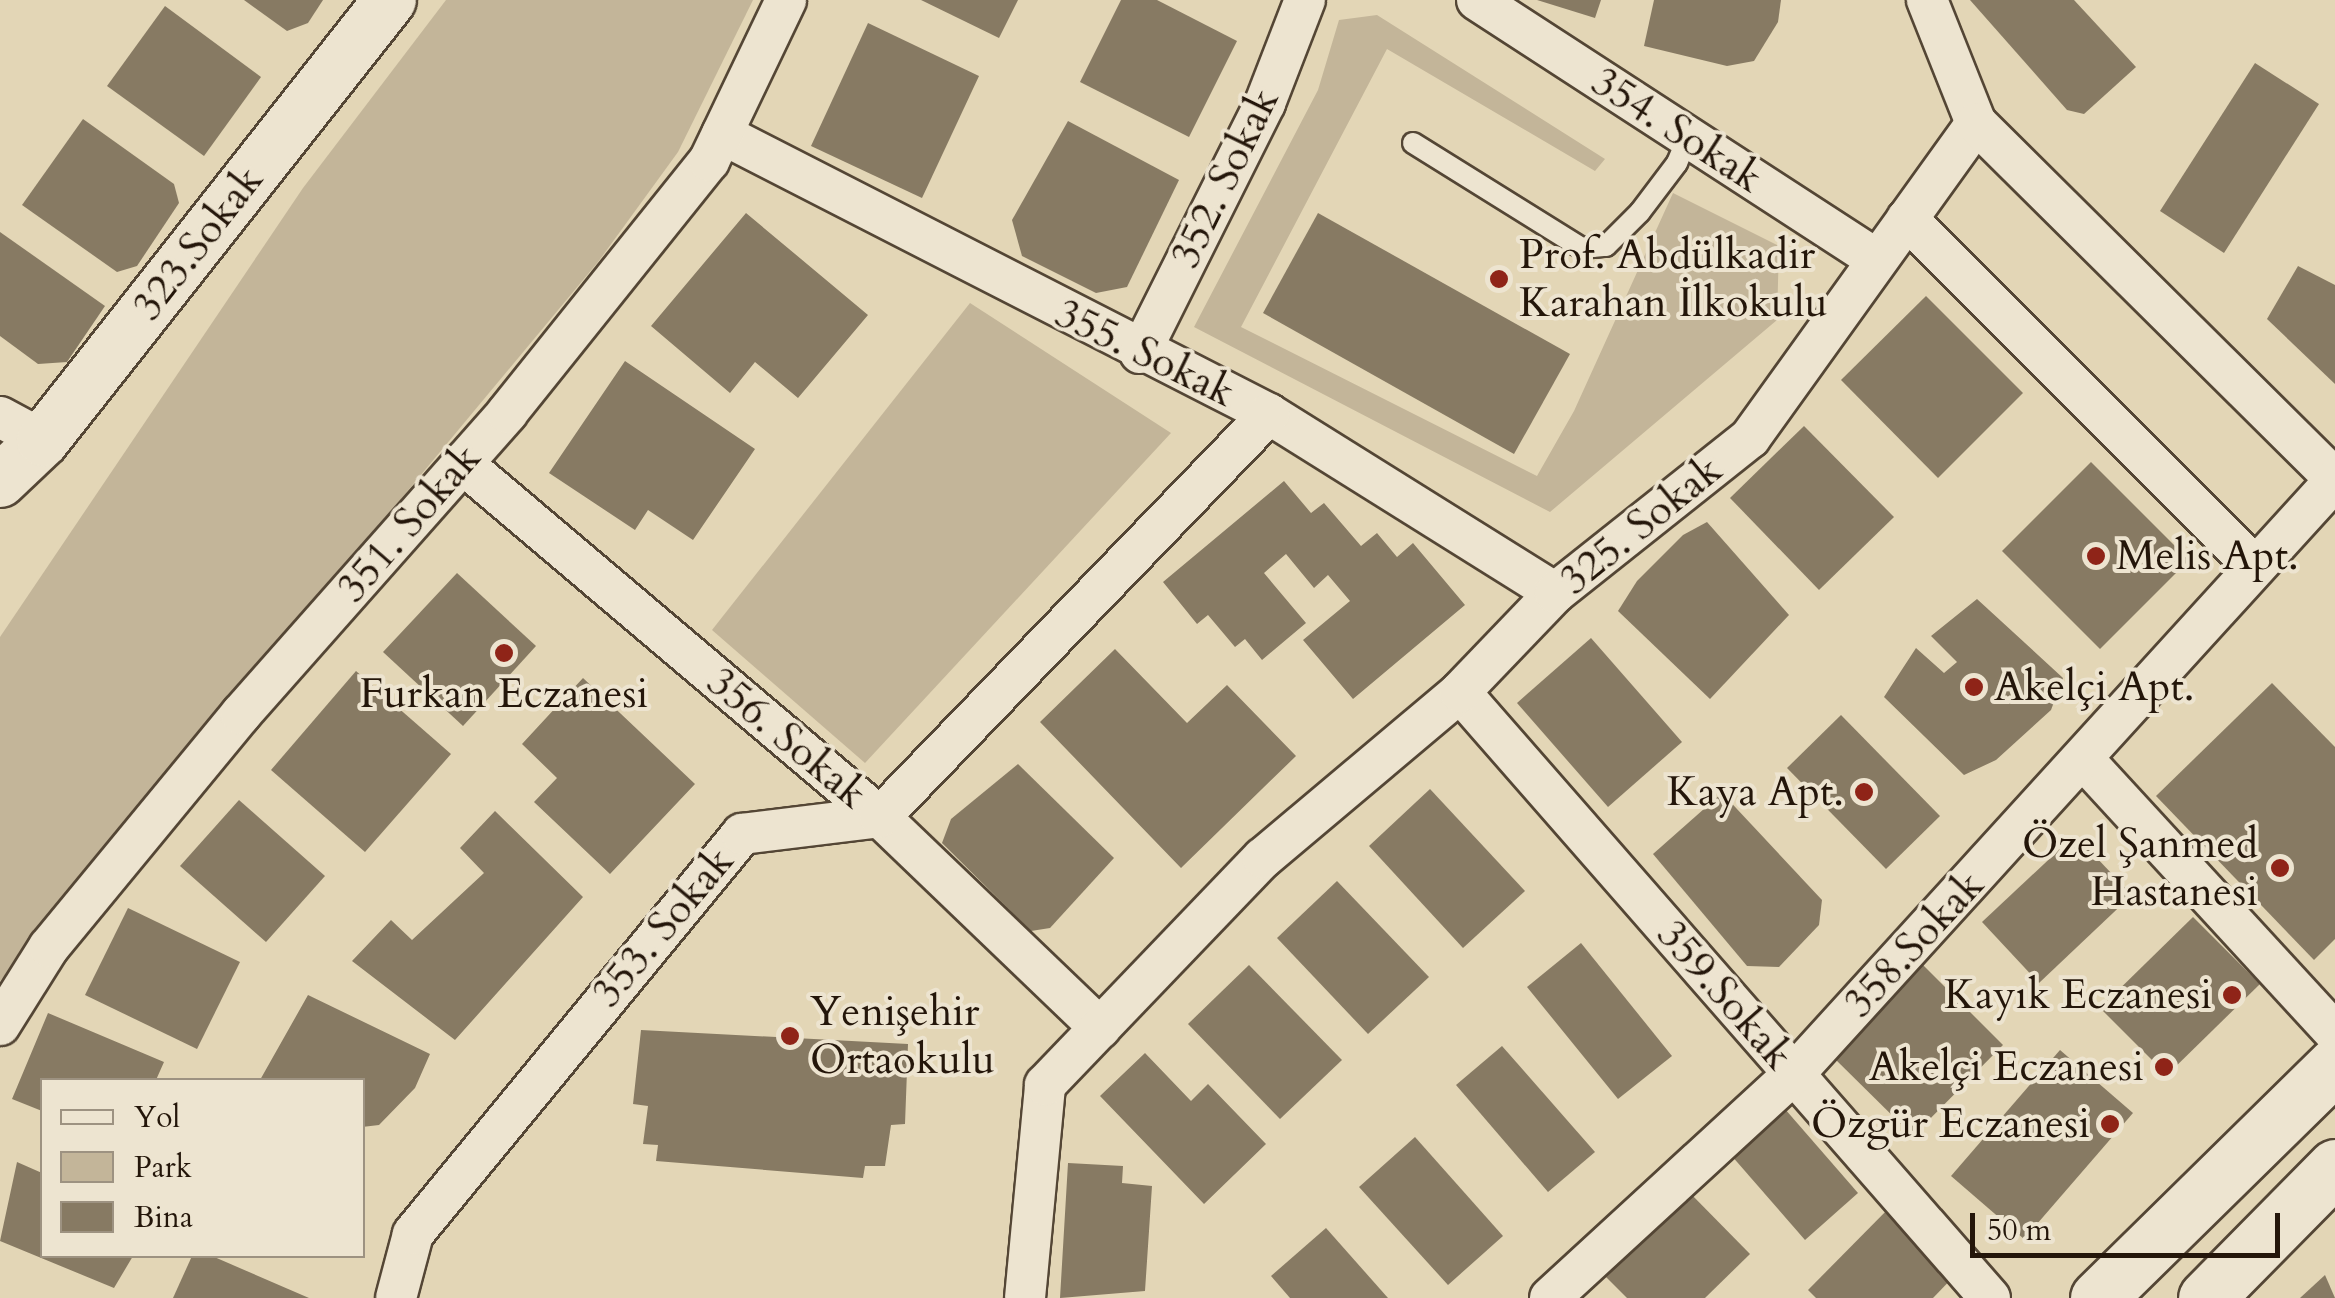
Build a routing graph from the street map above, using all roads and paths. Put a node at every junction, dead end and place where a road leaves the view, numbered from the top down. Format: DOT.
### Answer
graph roads {
  1 [pos="390,0"];
  2 [pos="786,0"];
  3 [pos="1305,0"];
  4 [pos="1477,0"];
  5 [pos="1927,0"];
  6 [pos="1976,123"];
  7 [pos="722,134"];
  8 [pos="1688,136"];
  9 [pos="1413,143"];
  10 [pos="1907,220"];
  11 [pos="1877,260"];
  12 [pos="1140,353"];
  13 [pos="1269,414"];
  14 [pos="22,429"];
  15 [pos="462,462"];
  16 [pos="2335,479"];
  17 [pos="0,481"];
  18 [pos="2254,566"];
  19 [pos="1555,593"];
  20 [pos="1460,692"];
  21 [pos="2084,760"];
  22 [pos="880,817"];
  23 [pos="0,1025"];
  24 [pos="1100,1028"];
  25 [pos="2335,1033"];
  26 [pos="2335,1065"];
  27 [pos="1794,1074"];
  28 [pos="2335,1166"];
  29 [pos="396,1298"];
  30 [pos="1025,1298"];
  31 [pos="1550,1298"];
  32 [pos="1990,1298"];
  33 [pos="2098,1298"];
  34 [pos="2206,1298"];
  1 -- 14 [label="street, 323.Sokak"];
  2 -- 7 [label="street, 351. Sokak"];
  3 -- 12 [label="street, 352. Sokak"];
  4 -- 8 [label="street, 354. Sokak"];
  5 -- 6 [label="street"];
  6 -- 10 [label="street, 325. Sokak"];
  6 -- 16 [label="street"];
  7 -- 12 [label="street, 355. Sokak"];
  7 -- 15 [label="street, 351. Sokak"];
  8 -- 9 [label="lane"];
  8 -- 11 [label="street, 354. Sokak"];
  10 -- 11 [label="street, 325. Sokak"];
  10 -- 18 [label="street"];
  11 -- 19 [label="street, 325. Sokak"];
  12 -- 13 [label="street, 355. Sokak"];
  13 -- 19 [label="street, 355. Sokak"];
  13 -- 22 [label="street"];
  14 -- 17 [label="street, 323.Sokak"];
  15 -- 22 [label="street, 356. Sokak"];
  15 -- 23 [label="street, 351. Sokak"];
  16 -- 18 [label="street, 358.Sokak"];
  18 -- 21 [label="street, 358.Sokak"];
  19 -- 20 [label="street, 325. Sokak"];
  20 -- 24 [label="street, 325. Sokak"];
  20 -- 27 [label="street, 359.Sokak"];
  21 -- 25 [label="street"];
  21 -- 27 [label="street, 358.Sokak"];
  22 -- 24 [label="street, 356. Sokak"];
  22 -- 29 [label="street, 353. Sokak"];
  24 -- 30 [label="street, 325. Sokak"];
  26 -- 33 [label="main road"];
  27 -- 31 [label="street, 358.Sokak"];
  27 -- 32 [label="street, 359.Sokak"];
  28 -- 34 [label="main road"];
}
